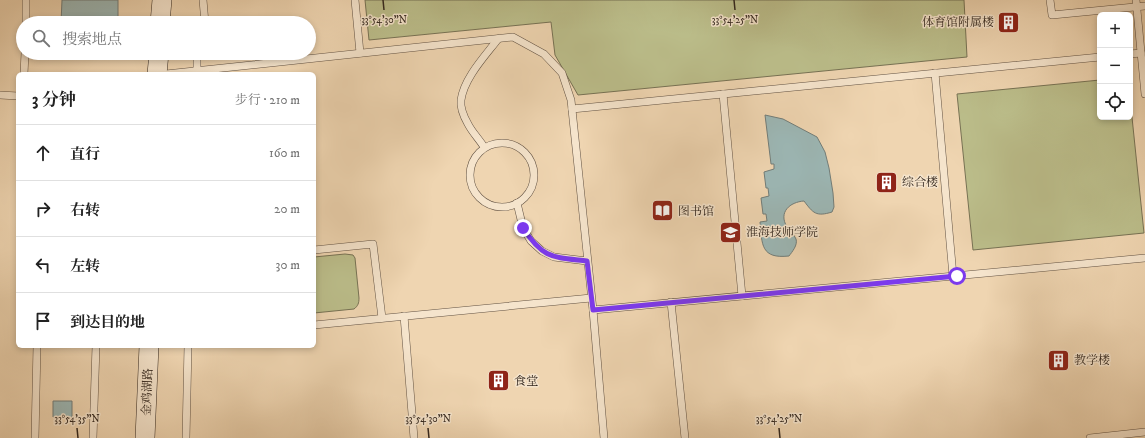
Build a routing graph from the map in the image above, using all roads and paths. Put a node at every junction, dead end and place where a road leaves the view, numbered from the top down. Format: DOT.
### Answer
graph roads {
  1 [pos="26,0"];
  2 [pos="162,0"];
  3 [pos="203,0"];
  4 [pos="355,0"];
  5 [pos="1050,0"];
  6 [pos="1137,4"];
  7 [pos="1145,6"];
  8 [pos="26,16"];
  9 [pos="161,16"];
  10 [pos="204,16"];
  11 [pos="498,39"];
  12 [pos="360,53"];
  13 [pos="1141,53"];
  14 [pos="1133,54"];
  15 [pos="1097,57"];
  16 [pos="316,58"];
  17 [pos="25,60"];
  18 [pos="158,60"];
  19 [pos="197,60"];
  20 [pos="300,60"];
  21 [pos="24,72"];
  22 [pos="157,72"];
  23 [pos="197,72"];
  24 [pos="935,73"];
  25 [pos="723,94"];
  26 [pos="1145,94"];
  27 [pos="0,95"];
  28 [pos="16,96"];
  29 [pos="572,109"];
  30 [pos="484,147"];
  31 [pos="517,203"];
  32 [pos="316,250"];
  33 [pos="1145,258"];
  34 [pos="587,261"];
  35 [pos="953,276"];
  36 [pos="742,296"];
  37 [pos="591,298"];
  38 [pos="672,302"];
  39 [pos="593,310"];
  40 [pos="404,316"];
  41 [pos="382,318"];
  42 [pos="316,325"];
  43 [pos="37,348"];
  44 [pos="96,348"];
  45 [pos="148,348"];
  46 [pos="188,348"];
  47 [pos="1145,432"];
  48 [pos="35,438"];
  49 [pos="93,438"];
  50 [pos="145,438"];
  51 [pos="186,438"];
  52 [pos="414,438"];
  53 [pos="604,438"];
  54 [pos="685,438"];
  55 [pos="1090,438"];
  1 -- 8 [label="lane"];
  2 -- 9 [label="street"];
  3 -- 10 [label="lane"];
  4 -- 12 [label="lane"];
  5 -- 6 [label="lane"];
  6 -- 7 [label="lane"];
  6 -- 13 [label="lane"];
  11 -- 12 [label="lane"];
  11 -- 29 [label="lane"];
  11 -- 30 [label="lane"];
  12 -- 16 [label="lane"];
  13 -- 14 [label="lane"];
  13 -- 26 [label="lane"];
  15 -- 24 [label="lane"];
  17 -- 21 [label="lane"];
  18 -- 22 [label="street"];
  19 -- 23 [label="lane"];
  20 -- 23 [label="lane"];
  24 -- 25 [label="lane"];
  24 -- 35 [label="lane"];
  25 -- 29 [label="lane"];
  25 -- 36 [label="lane"];
  27 -- 28 [label="lane"];
  29 -- 34 [label="lane"];
  30 -- 31 [label="lane"];
  30 -- 31 [label="lane"];
  31 -- 34 [label="lane"];
  32 -- 41 [label="lane"];
  33 -- 35 [label="lane"];
  34 -- 37 [label="lane"];
  35 -- 36 [label="lane"];
  36 -- 38 [label="lane"];
  37 -- 39 [label="lane"];
  37 -- 40 [label="lane"];
  38 -- 39 [label="lane"];
  38 -- 54 [label="lane"];
  39 -- 53 [label="lane"];
  40 -- 41 [label="lane"];
  40 -- 52 [label="lane"];
  41 -- 42 [label="lane"];
  43 -- 48 [label="lane"];
  44 -- 49 [label="lane"];
  45 -- 50 [label="street, 金鸡湖路"];
  46 -- 51 [label="lane"];
  47 -- 55 [label="lane"];
}
